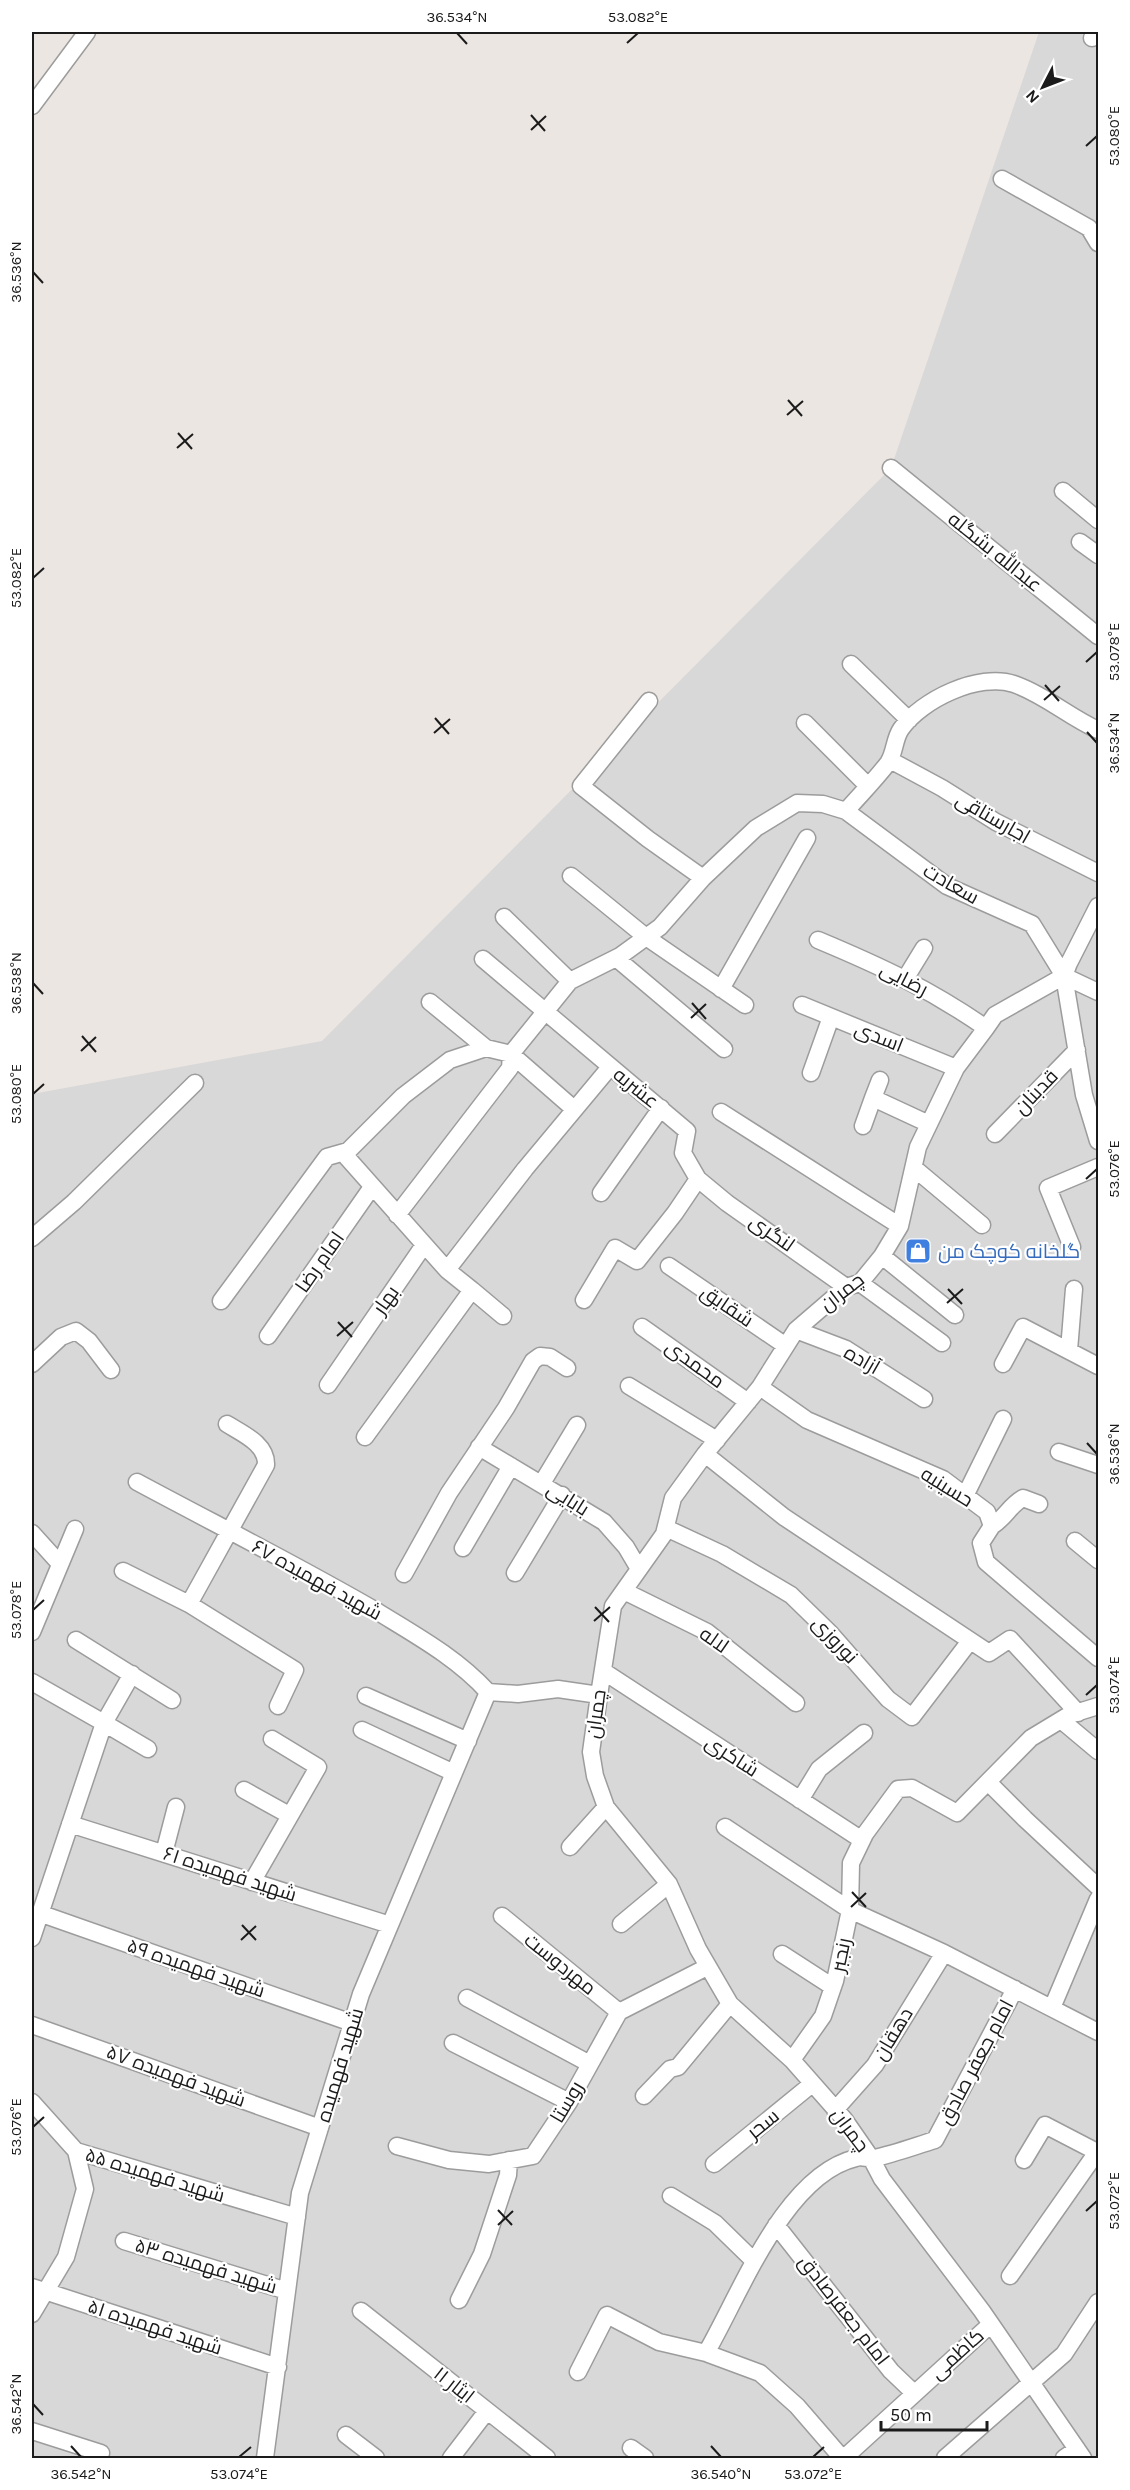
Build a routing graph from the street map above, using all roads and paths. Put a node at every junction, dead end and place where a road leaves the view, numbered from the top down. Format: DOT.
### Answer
graph roads {
  1 [pos="87,32"];
  2 [pos="32,106"];
  3 [pos="1002,179"];
  4 [pos="1098,243"];
  5 [pos="891,468"];
  6 [pos="1063,491"];
  7 [pos="1098,520"];
  8 [pos="1080,542"];
  9 [pos="1098,555"];
  10 [pos="1098,636"];
  11 [pos="851,664"];
  12 [pos="649,701"];
  13 [pos="909,720"];
  14 [pos="805,723"];
  15 [pos="1098,730"];
  16 [pos="890,760"];
  17 [pos="868,786"];
  18 [pos="846,812"];
  19 [pos="807,838"];
  20 [pos="1098,873"];
  21 [pos="571,876"];
  22 [pos="703,878"];
  23 [pos="1098,906"];
  24 [pos="504,917"];
  25 [pos="646,937"];
  26 [pos="818,940"];
  27 [pos="924,948"];
  28 [pos="616,958"];
  29 [pos="483,960"];
  30 [pos="1064,976"];
  31 [pos="905,979"];
  32 [pos="570,981"];
  33 [pos="721,989"];
  34 [pos="1098,992"];
  35 [pos="430,1002"];
  36 [pos="745,1005"];
  37 [pos="802,1005"];
  38 [pos="544,1012"];
  39 [pos="831,1017"];
  40 [pos="986,1028"];
  41 [pos="486,1048"];
  42 [pos="724,1048"];
  43 [pos="1077,1050"];
  44 [pos="511,1053"];
  45 [pos="610,1067"];
  46 [pos="956,1068"];
  47 [pos="811,1073"];
  48 [pos="880,1080"];
  49 [pos="195,1083"];
  50 [pos="873,1098"];
  51 [pos="661,1108"];
  52 [pos="574,1109"];
  53 [pos="721,1112"];
  54 [pos="929,1124"];
  55 [pos="862,1126"];
  56 [pos="995,1134"];
  57 [pos="1098,1142"];
  58 [pos="343,1153"];
  59 [pos="1098,1167"];
  60 [pos="914,1168"];
  61 [pos="698,1179"];
  62 [pos="372,1187"];
  63 [pos="601,1193"];
  64 [pos="397,1215"];
  65 [pos="982,1225"];
  66 [pos="900,1226"];
  67 [pos="32,1238"];
  68 [pos="424,1245"];
  69 [pos="1072,1247"];
  70 [pos="882,1256"];
  71 [pos="669,1266"];
  72 [pos="447,1270"];
  73 [pos="853,1285"];
  74 [pos="1074,1289"];
  75 [pos="472,1290"];
  76 [pos="584,1300"];
  77 [pos="221,1301"];
  78 [pos="955,1315"];
  79 [pos="503,1316"];
  80 [pos="642,1327"];
  81 [pos="796,1330"];
  82 [pos="268,1336"];
  83 [pos="942,1343"];
  84 [pos="786,1346"];
  85 [pos="1069,1350"];
  86 [pos="32,1364"];
  87 [pos="1003,1364"];
  88 [pos="1098,1366"];
  89 [pos="567,1368"];
  90 [pos="111,1370"];
  91 [pos="328,1385"];
  92 [pos="629,1386"];
  93 [pos="760,1387"];
  94 [pos="924,1399"];
  95 [pos="748,1402"];
  96 [pos="1003,1419"];
  97 [pos="227,1424"];
  98 [pos="577,1425"];
  99 [pos="365,1437"];
  100 [pos="717,1440"];
  101 [pos="479,1447"];
  102 [pos="1059,1452"];
  103 [pos="705,1454"];
  104 [pos="1098,1465"];
  105 [pos="510,1466"];
  106 [pos="137,1482"];
  107 [pos="542,1483"];
  108 [pos="562,1495"];
  109 [pos="965,1496"];
  110 [pos="1039,1504"];
  111 [pos="992,1526"];
  112 [pos="666,1528"];
  113 [pos="75,1529"];
  114 [pos="228,1531"];
  115 [pos="32,1533"];
  116 [pos="1075,1541"];
  117 [pos="463,1548"];
  118 [pos="1098,1560"];
  119 [pos="60,1564"];
  120 [pos="639,1569"];
  121 [pos="123,1571"];
  122 [pos="515,1573"];
  123 [pos="404,1574"];
  124 [pos="624,1591"];
  125 [pos="189,1604"];
  126 [pos="32,1632"];
  127 [pos="75,1640"];
  128 [pos="970,1641"];
  129 [pos="1098,1658"];
  130 [pos="603,1671"];
  131 [pos="132,1674"];
  132 [pos="32,1682"];
  133 [pos="488,1692"];
  134 [pos="599,1695"];
  135 [pos="366,1696"];
  136 [pos="172,1700"];
  137 [pos="796,1703"];
  138 [pos="278,1706"];
  139 [pos="1098,1706"];
  140 [pos="1078,1713"];
  141 [pos="1061,1720"];
  142 [pos="104,1723"];
  143 [pos="362,1730"];
  144 [pos="864,1733"];
  145 [pos="272,1738"];
  146 [pos="468,1741"];
  147 [pos="148,1749"];
  148 [pos="1098,1751"];
  149 [pos="454,1773"];
  150 [pos="988,1782"];
  151 [pos="244,1790"];
  152 [pos="800,1800"];
  153 [pos="176,1807"];
  154 [pos="606,1807"];
  155 [pos="290,1815"];
  156 [pos="70,1824"];
  157 [pos="725,1827"];
  158 [pos="862,1840"];
  159 [pos="570,1847"];
  160 [pos="164,1853"];
  161 [pos="252,1881"];
  162 [pos="669,1884"];
  163 [pos="1098,1887"];
  164 [pos="1098,1899"];
  165 [pos="850,1910"];
  166 [pos="39,1913"];
  167 [pos="502,1916"];
  168 [pos="621,1924"];
  169 [pos="390,1926"];
  170 [pos="32,1938"];
  171 [pos="944,1953"];
  172 [pos="782,1954"];
  173 [pos="707,1967"];
  174 [pos="833,1988"];
  175 [pos="1015,1989"];
  176 [pos="467,1998"];
  177 [pos="730,2004"];
  178 [pos="1052,2008"];
  179 [pos="619,2012"];
  180 [pos="352,2024"];
  181 [pos="32,2025"];
  182 [pos="1098,2032"];
  183 [pos="453,2043"];
  184 [pos="792,2060"];
  185 [pos="590,2064"];
  186 [pos="812,2084"];
  187 [pos="644,2096"];
  188 [pos="32,2102"];
  189 [pos="569,2102"];
  190 [pos="835,2110"];
  191 [pos="320,2128"];
  192 [pos="397,2146"];
  193 [pos="76,2151"];
  194 [pos="1098,2151"];
  195 [pos="872,2158"];
  196 [pos="509,2160"];
  197 [pos="1024,2160"];
  198 [pos="714,2164"];
  199 [pos="671,2196"];
  200 [pos="297,2217"];
  201 [pos="776,2225"];
  202 [pos="124,2241"];
  203 [pos="754,2261"];
  204 [pos="1010,2276"];
  205 [pos="38,2289"];
  206 [pos="287,2291"];
  207 [pos="459,2300"];
  208 [pos="1098,2302"];
  209 [pos="361,2311"];
  210 [pos="32,2314"];
  211 [pos="991,2324"];
  212 [pos="706,2353"];
  213 [pos="278,2367"];
  214 [pos="578,2372"];
  215 [pos="1032,2384"];
  216 [pos="914,2393"];
  217 [pos="487,2411"];
  218 [pos="32,2431"];
  219 [pos="346,2435"];
  220 [pos="631,2448"];
  221 [pos="101,2453"];
  222 [pos="1075,2455"];
  223 [pos="265,2458"];
  224 [pos="376,2458"];
  225 [pos="451,2458"];
  226 [pos="547,2458"];
  227 [pos="645,2458"];
  228 [pos="843,2458"];
  229 [pos="945,2458"];
  1 -- 2 [label="street"];
  3 -- 4 [label="street"];
  5 -- 10 [label="street, عبدالله بشگله"];
  6 -- 7 [label="street"];
  8 -- 9 [label="street"];
  11 -- 13 [label="street"];
  12 -- 22 [label="street"];
  13 -- 15 [label="street"];
  13 -- 16 [label="street"];
  14 -- 17 [label="street"];
  16 -- 17 [label="street"];
  16 -- 20 [label="street, اجارستاقی"];
  17 -- 18 [label="street"];
  18 -- 22 [label="street, سعادت"];
  18 -- 30 [label="street, سعادت"];
  19 -- 33 [label="street"];
  21 -- 25 [label="street"];
  22 -- 25 [label="street"];
  23 -- 30 [label="street"];
  24 -- 32 [label="street"];
  25 -- 28 [label="street"];
  25 -- 33 [label="street"];
  26 -- 31 [label="street, رضایی"];
  27 -- 31 [label="street"];
  28 -- 32 [label="street"];
  28 -- 42 [label="street"];
  29 -- 38 [label="street, عشریه"];
  30 -- 34 [label="street"];
  30 -- 40 [label="street, چمران"];
  30 -- 43 [label="street"];
  31 -- 40 [label="street, رضایی"];
  32 -- 38 [label="street"];
  33 -- 36 [label="street"];
  35 -- 41 [label="street"];
  37 -- 39 [label="street, اسدی"];
  38 -- 44 [label="street"];
  38 -- 45 [label="street, عشریه"];
  39 -- 46 [label="street, اسدی"];
  39 -- 47 [label="street"];
  40 -- 46 [label="street, چمران"];
  41 -- 44 [label="street"];
  41 -- 58 [label="street"];
  43 -- 56 [label="street, قدبنان"];
  43 -- 57 [label="street"];
  44 -- 52 [label="street"];
  44 -- 64 [label="street"];
  45 -- 51 [label="street, عشریه"];
  45 -- 52 [label="street"];
  46 -- 54 [label="street, چمران"];
  48 -- 50 [label="street"];
  49 -- 67 [label="street"];
  50 -- 54 [label="street"];
  50 -- 55 [label="street"];
  51 -- 61 [label="street, عشریه"];
  51 -- 63 [label="street"];
  52 -- 72 [label="street"];
  53 -- 66 [label="street"];
  54 -- 60 [label="street, چمران"];
  58 -- 62 [label="street"];
  58 -- 77 [label="street"];
  59 -- 69 [label="street"];
  60 -- 65 [label="street"];
  60 -- 66 [label="street, چمران"];
  61 -- 73 [label="street, لنگری"];
  61 -- 76 [label="street"];
  62 -- 64 [label="street"];
  62 -- 82 [label="street, امام رضا"];
  64 -- 68 [label="street"];
  66 -- 70 [label="street, چمران"];
  68 -- 72 [label="street"];
  68 -- 91 [label="street, بهار"];
  70 -- 73 [label="street, چمران"];
  70 -- 78 [label="street"];
  71 -- 84 [label="street, شقایق"];
  72 -- 75 [label="street"];
  73 -- 81 [label="street, چمران"];
  73 -- 83 [label="street, لنگری"];
  74 -- 85 [label="street"];
  75 -- 79 [label="street"];
  75 -- 99 [label="street"];
  80 -- 95 [label="street, محمدی"];
  81 -- 84 [label="street, چمران"];
  81 -- 94 [label="street, آزاده"];
  84 -- 93 [label="street, چمران"];
  85 -- 87 [label="street"];
  85 -- 88 [label="street"];
  86 -- 90 [label="street"];
  89 -- 101 [label="street"];
  92 -- 100 [label="street"];
  93 -- 95 [label="street, چمران"];
  93 -- 109 [label="street, حسینیه"];
  95 -- 100 [label="street, چمران"];
  96 -- 109 [label="street"];
  97 -- 114 [label="street"];
  98 -- 107 [label="street"];
  100 -- 103 [label="street, چمران"];
  101 -- 105 [label="street, بابایی"];
  101 -- 123 [label="street"];
  102 -- 104 [label="street"];
  103 -- 112 [label="street, چمران"];
  103 -- 128 [label="street"];
  105 -- 107 [label="street, بابایی"];
  105 -- 117 [label="street"];
  106 -- 114 [label="street, شهید فهمیده ۶۷"];
  107 -- 108 [label="street, بابایی"];
  108 -- 120 [label="street, بابایی"];
  108 -- 122 [label="street"];
  109 -- 111 [label="street, حسینیه"];
  110 -- 111 [label="street"];
  111 -- 129 [label="street"];
  112 -- 120 [label="street, چمران"];
  112 -- 128 [label="street, نوروزی"];
  113 -- 119 [label="street"];
  114 -- 125 [label="street"];
  114 -- 133 [label="street, شهید فهمیده ۶۷"];
  115 -- 119 [label="street"];
  116 -- 118 [label="street"];
  119 -- 126 [label="street"];
  120 -- 124 [label="street, چمران"];
  121 -- 125 [label="street"];
  124 -- 130 [label="street, چمران"];
  124 -- 137 [label="street, لاله"];
  125 -- 138 [label="street"];
  127 -- 131 [label="street"];
  128 -- 140 [label="street"];
  130 -- 134 [label="street, چمران"];
  130 -- 152 [label="street, شاکری"];
  131 -- 136 [label="street"];
  131 -- 142 [label="street"];
  132 -- 142 [label="street"];
  133 -- 134 [label="street"];
  133 -- 146 [label="street, شهید فهمیده"];
  134 -- 154 [label="street, چمران"];
  135 -- 146 [label="street"];
  139 -- 140 [label="street"];
  140 -- 141 [label="street"];
  141 -- 148 [label="street"];
  141 -- 150 [label="street"];
  142 -- 147 [label="street"];
  142 -- 156 [label="street"];
  143 -- 149 [label="street"];
  144 -- 152 [label="street"];
  145 -- 155 [label="street"];
  146 -- 149 [label="street, شهید فهمیده"];
  149 -- 169 [label="street, شهید فهمیده"];
  150 -- 158 [label="street, رنجبر"];
  150 -- 163 [label="street"];
  151 -- 155 [label="street"];
  152 -- 158 [label="street, شاکری"];
  153 -- 160 [label="street"];
  154 -- 159 [label="street"];
  154 -- 162 [label="street, چمران"];
  155 -- 161 [label="street"];
  156 -- 160 [label="street, شهید فهمیده ۶۱"];
  156 -- 166 [label="street"];
  157 -- 165 [label="street"];
  158 -- 165 [label="street, رنجبر"];
  160 -- 161 [label="street, شهید فهمیده ۶۱"];
  161 -- 169 [label="street, شهید فهمیده ۶۱"];
  162 -- 168 [label="street"];
  162 -- 173 [label="street, چمران"];
  164 -- 178 [label="street"];
  165 -- 171 [label="street"];
  165 -- 174 [label="street, رنجبر"];
  166 -- 170 [label="street"];
  166 -- 180 [label="street, شهید فهمیده ۵۹"];
  167 -- 179 [label="street, مهردوست"];
  169 -- 180 [label="street, شهید فهمیده"];
  171 -- 175 [label="street"];
  171 -- 190 [label="street, دهقان"];
  172 -- 174 [label="street"];
  173 -- 177 [label="street, چمران"];
  173 -- 179 [label="street"];
  174 -- 184 [label="street, رنجبر"];
  175 -- 178 [label="street"];
  175 -- 195 [label="street, امام جعفر صادق"];
  176 -- 185 [label="street"];
  177 -- 184 [label="street, چمران"];
  177 -- 187 [label="street"];
  178 -- 182 [label="street"];
  179 -- 185 [label="street, روستا"];
  180 -- 191 [label="street, شهید فهمیده"];
  181 -- 191 [label="street, شهید فهمیده ۵۷"];
  183 -- 189 [label="street"];
  184 -- 186 [label="street, چمران"];
  185 -- 189 [label="street, روستا"];
  186 -- 190 [label="street, چمران"];
  186 -- 198 [label="street, سحر"];
  188 -- 193 [label="street, شهید فهمیده ۵۵"];
  189 -- 196 [label="street, روستا"];
  190 -- 195 [label="street, چمران"];
  191 -- 200 [label="street, شهید فهمیده"];
  192 -- 196 [label="street, روستا"];
  193 -- 200 [label="street, شهید فهمیده ۵۵"];
  193 -- 205 [label="street"];
  194 -- 197 [label="street"];
  194 -- 204 [label="street"];
  195 -- 201 [label="street, امام جعفر صادق"];
  195 -- 211 [label="street, چمران"];
  196 -- 207 [label="street"];
  199 -- 203 [label="street"];
  200 -- 206 [label="street, شهید فهمیده"];
  201 -- 203 [label="street, امام جعفر صادق"];
  201 -- 216 [label="street, امام جعفرصادق"];
  202 -- 206 [label="street, شهید فهمیده ۵۳"];
  203 -- 212 [label="street, امام جعفر صادق"];
  205 -- 210 [label="street"];
  205 -- 213 [label="street, شهید فهمیده ۵۱"];
  206 -- 213 [label="street, شهید فهمیده"];
  208 -- 215 [label="street"];
  209 -- 217 [label="street, ایثار ۱۱"];
  211 -- 215 [label="street, چمران"];
  211 -- 216 [label="street, کاظمی"];
  212 -- 214 [label="street"];
  212 -- 228 [label="street"];
  213 -- 223 [label="street, شهید فهمیده"];
  215 -- 222 [label="street, چمران"];
  215 -- 229 [label="street"];
  216 -- 228 [label="street, کاظمی"];
  217 -- 225 [label="street"];
  217 -- 226 [label="street, ایثار ۱۱"];
  218 -- 221 [label="street"];
  219 -- 224 [label="street"];
  220 -- 227 [label="street"];
}
